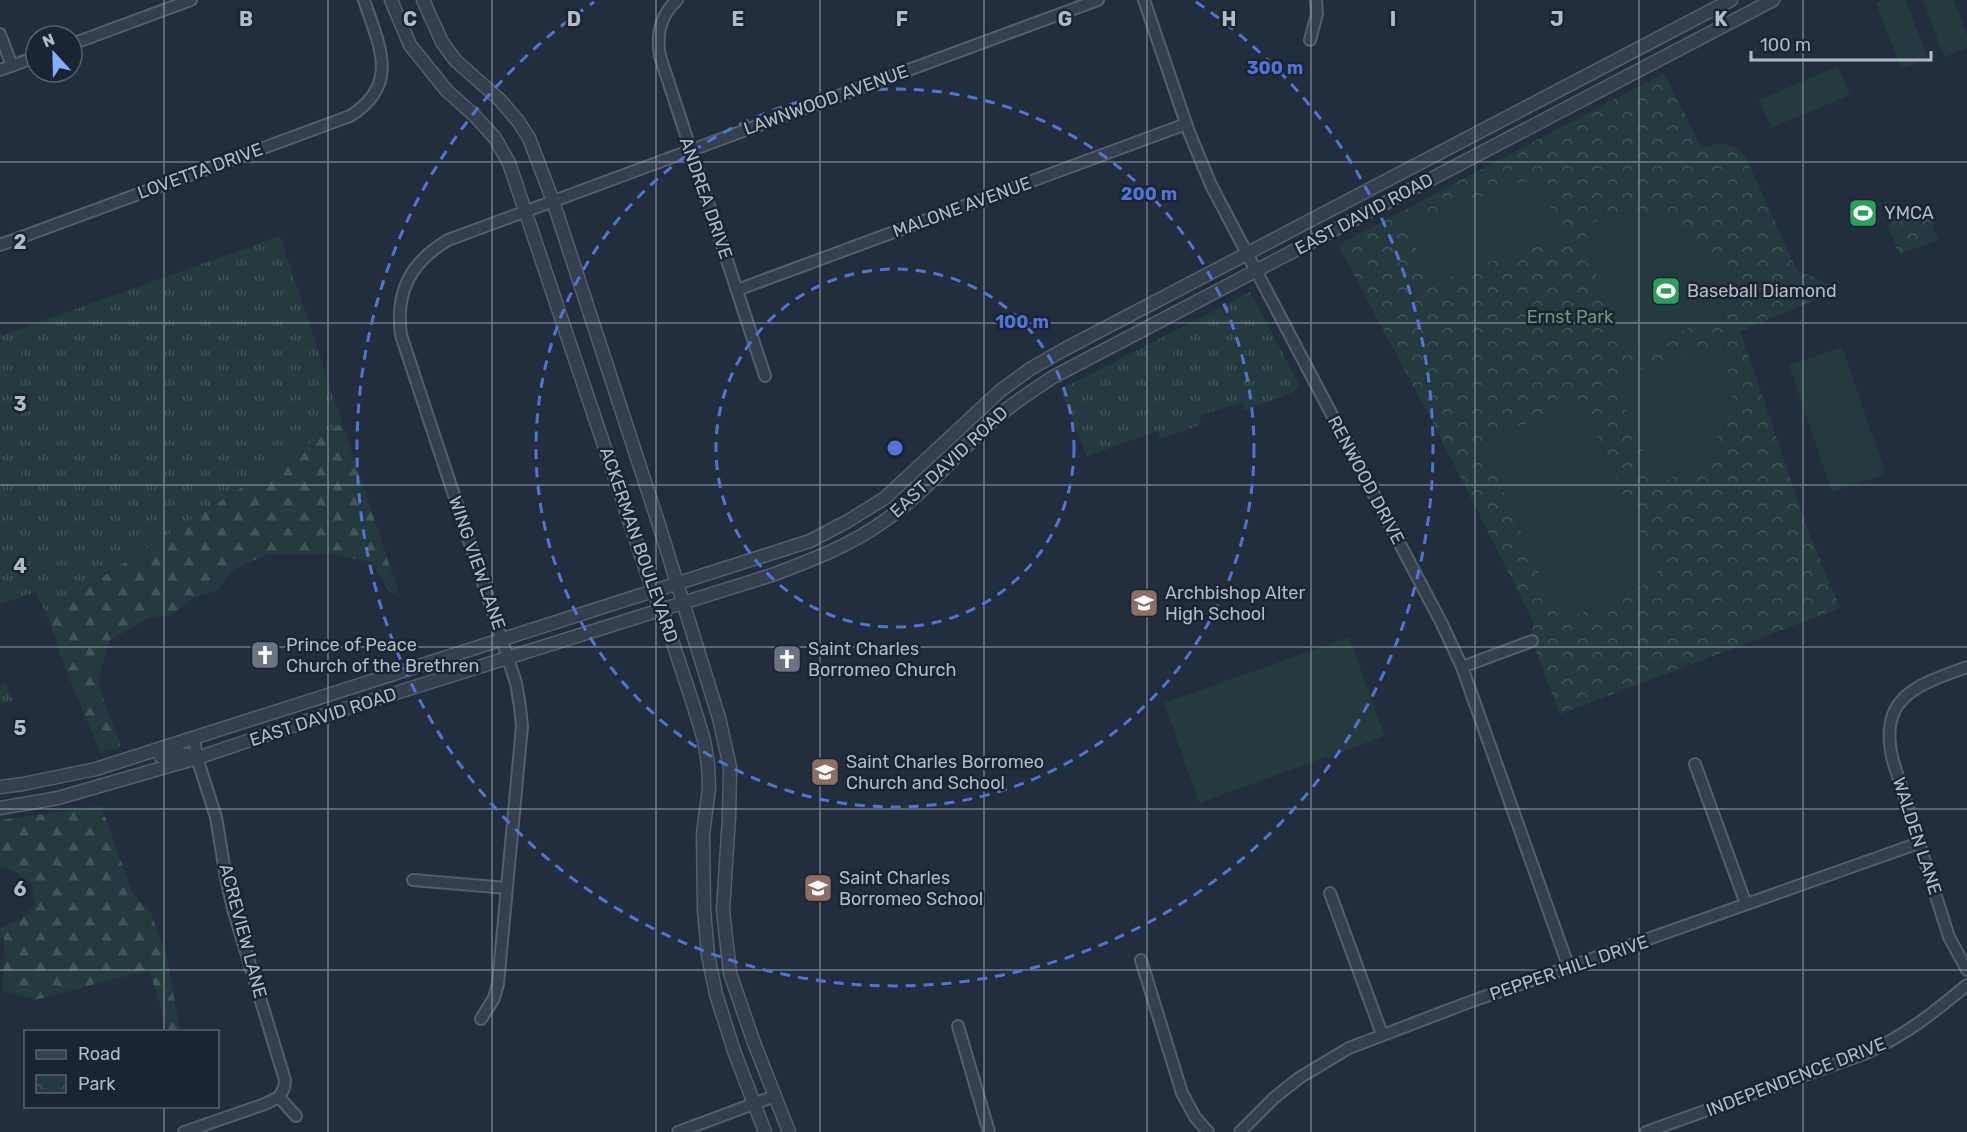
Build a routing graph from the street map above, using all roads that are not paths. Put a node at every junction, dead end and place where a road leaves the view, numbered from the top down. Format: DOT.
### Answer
graph roads {
  1 [pos="191,0"];
  2 [pos="364,0"];
  3 [pos="391,0"];
  4 [pos="423,0"];
  5 [pos="677,0"];
  6 [pos="1098,0"];
  7 [pos="1144,0"];
  8 [pos="1316,0"];
  9 [pos="1731,0"];
  10 [pos="1773,0"];
  11 [pos="0,34"];
  12 [pos="84,40"];
  13 [pos="1310,40"];
  14 [pos="24,62"];
  15 [pos="12,66"];
  16 [pos="0,70"];
  17 [pos="1555,92"];
  18 [pos="1564,110"];
  19 [pos="1186,124"];
  20 [pos="689,150"];
  21 [pos="553,201"];
  22 [pos="526,211"];
  23 [pos="0,245"];
  24 [pos="1248,254"];
  25 [pos="1256,270"];
  26 [pos="737,290"];
  27 [pos="765,376"];
  28 [pos="677,584"];
  29 [pos="653,591"];
  30 [pos="682,603"];
  31 [pos="662,610"];
  32 [pos="502,640"];
  33 [pos="1532,641"];
  34 [pos="508,659"];
  35 [pos="1967,667"];
  36 [pos="1462,668"];
  37 [pos="194,737"];
  38 [pos="197,758"];
  39 [pos="113,764"];
  40 [pos="1695,764"];
  41 [pos="0,787"];
  42 [pos="0,808"];
  43 [pos="1920,843"];
  44 [pos="413,880"];
  45 [pos="507,888"];
  46 [pos="1330,892"];
  47 [pos="1746,904"];
  48 [pos="1141,960"];
  49 [pos="1569,968"];
  50 [pos="1967,969"];
  51 [pos="1967,985"];
  52 [pos="481,1019"];
  53 [pos="958,1026"];
  54 [pos="1382,1034"];
  55 [pos="775,1096"];
  56 [pos="279,1097"];
  57 [pos="755,1104"];
  58 [pos="296,1116"];
  59 [pos="184,1132"];
  60 [pos="678,1132"];
  61 [pos="765,1132"];
  62 [pos="789,1132"];
  63 [pos="989,1132"];
  64 [pos="1208,1132"];
  65 [pos="1240,1132"];
  66 [pos="1646,1132"];
  1 -- 12 [label="street"];
  2 -- 23 [label="street, LOVETTA DRIVE"];
  3 -- 22 [label="street, ACKERMAN BOULEVARD"];
  4 -- 21 [label="street, ACKERMAN BOULEVARD"];
  5 -- 20 [label="street, ANDREA DRIVE"];
  6 -- 20 [label="street, LAWNWOOD AVENUE"];
  7 -- 19 [label="street, RENWOOD DRIVE"];
  8 -- 13 [label="street"];
  9 -- 17 [label="street, EAST DAVID ROAD"];
  10 -- 18 [label="street, EAST DAVID ROAD"];
  11 -- 15 [label="street"];
  14 -- 15 [label="street"];
  15 -- 16 [label="street"];
  17 -- 18 [label="street"];
  17 -- 24 [label="street, EAST DAVID ROAD"];
  18 -- 25 [label="street, EAST DAVID ROAD"];
  19 -- 24 [label="street, RENWOOD DRIVE"];
  19 -- 26 [label="street, MALONE AVENUE"];
  20 -- 21 [label="street, LAWNWOOD AVENUE"];
  20 -- 26 [label="street, ANDREA DRIVE"];
  21 -- 22 [label="street, WING VIEW LANE"];
  21 -- 28 [label="street, ACKERMAN BOULEVARD"];
  22 -- 29 [label="street, ACKERMAN BOULEVARD"];
  22 -- 32 [label="street, WING VIEW LANE"];
  24 -- 25 [label="street, RENWOOD DRIVE"];
  24 -- 28 [label="street, EAST DAVID ROAD"];
  25 -- 30 [label="street, EAST DAVID ROAD"];
  25 -- 36 [label="street, RENWOOD DRIVE"];
  26 -- 27 [label="street, ANDREA DRIVE"];
  28 -- 29 [label="street, EAST DAVID ROAD"];
  28 -- 30 [label="street, ACKERMAN BOULEVARD"];
  29 -- 31 [label="street, ACKERMAN BOULEVARD"];
  29 -- 32 [label="street, EAST DAVID ROAD"];
  30 -- 31 [label="street, EAST DAVID ROAD"];
  30 -- 55 [label="street, ACKERMAN BOULEVARD"];
  31 -- 34 [label="street, EAST DAVID ROAD"];
  31 -- 57 [label="street, ACKERMAN BOULEVARD"];
  32 -- 34 [label="street, WING VIEW LANE"];
  32 -- 37 [label="street, EAST DAVID ROAD"];
  33 -- 36 [label="street"];
  34 -- 38 [label="street, EAST DAVID ROAD"];
  34 -- 45 [label="street, WING VIEW LANE"];
  35 -- 43 [label="street, WALDEN LANE"];
  36 -- 49 [label="street, RENWOOD DRIVE"];
  37 -- 38 [label="street, ACREVIEW LANE"];
  37 -- 39 [label="street, EAST DAVID ROAD"];
  38 -- 39 [label="street"];
  38 -- 42 [label="street, EAST DAVID ROAD"];
  38 -- 56 [label="street, ACREVIEW LANE"];
  39 -- 41 [label="street, EAST DAVID ROAD"];
  40 -- 47 [label="street"];
  43 -- 47 [label="street, PEPPER HILL DRIVE"];
  43 -- 50 [label="street, WALDEN LANE"];
  44 -- 45 [label="street"];
  45 -- 52 [label="street, WING VIEW LANE"];
  46 -- 54 [label="street"];
  47 -- 49 [label="street, PEPPER HILL DRIVE"];
  48 -- 64 [label="street"];
  49 -- 54 [label="street, PEPPER HILL DRIVE"];
  51 -- 66 [label="street, INDEPENDENCE DRIVE"];
  53 -- 63 [label="street"];
  54 -- 65 [label="street, PEPPER HILL DRIVE"];
  55 -- 57 [label="street"];
  55 -- 62 [label="street, ACKERMAN BOULEVARD"];
  56 -- 58 [label="street"];
  56 -- 59 [label="street"];
  57 -- 60 [label="street"];
  57 -- 61 [label="street, ACKERMAN BOULEVARD"];
}
